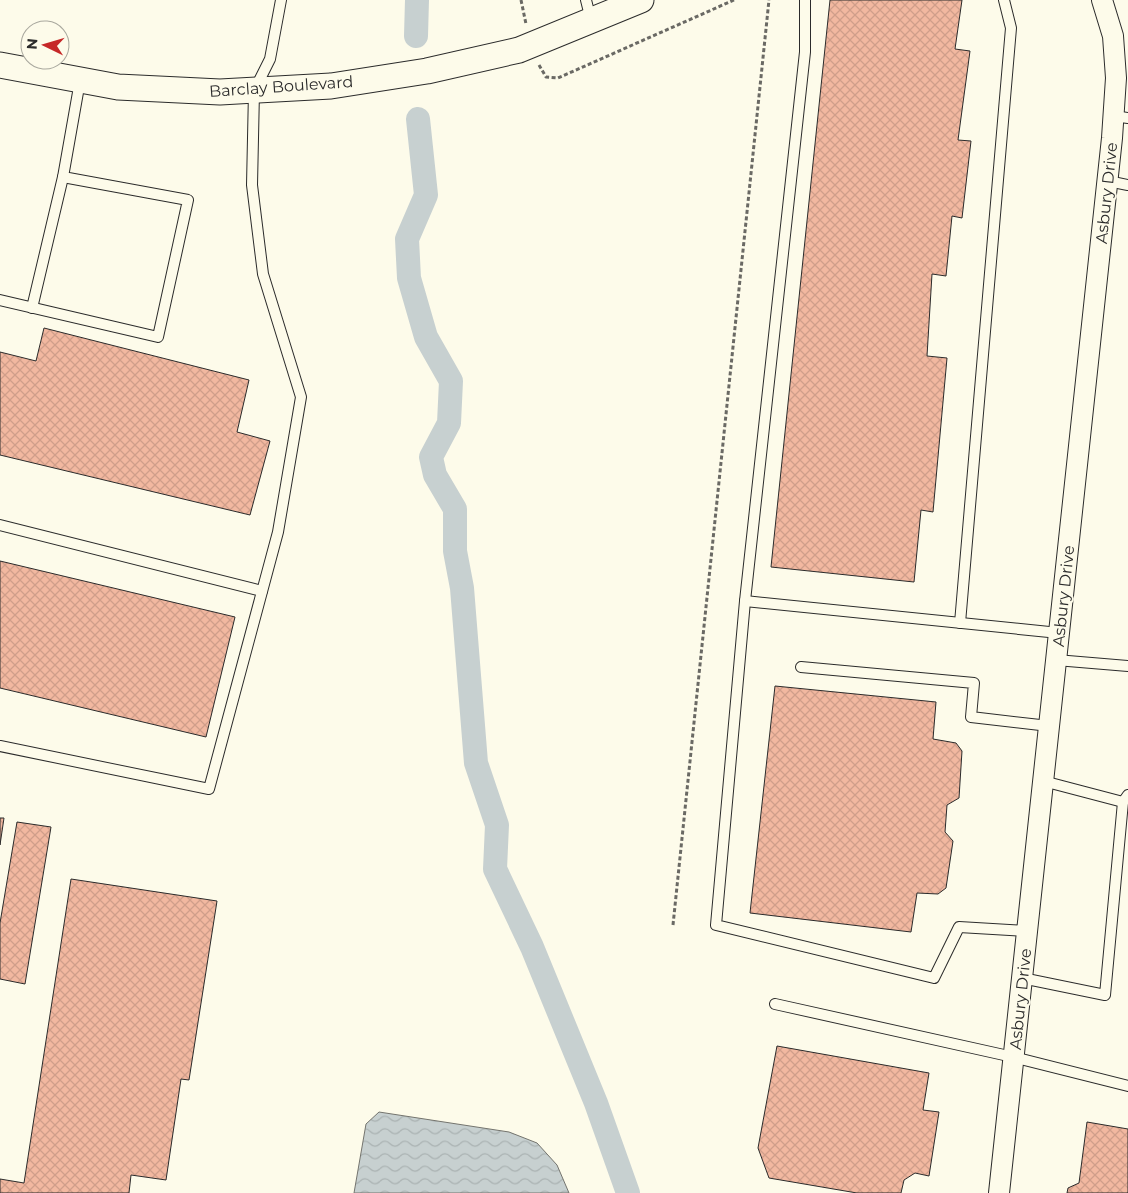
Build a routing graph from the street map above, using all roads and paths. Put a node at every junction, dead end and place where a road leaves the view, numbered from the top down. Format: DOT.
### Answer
graph roads {
  1 [pos="281,0"];
  2 [pos="521,0"];
  3 [pos="641,0"];
  4 [pos="734,0"];
  5 [pos="769,0"];
  6 [pos="805,0"];
  7 [pos="1004,0"];
  8 [pos="1102,0"];
  9 [pos="589,11"];
  10 [pos="526,25"];
  11 [pos="1121,57"];
  12 [pos="0,65"];
  13 [pos="539,67"];
  14 [pos="80,81"];
  15 [pos="254,92"];
  16 [pos="1121,117"];
  17 [pos="63,177"];
  18 [pos="1108,181"];
  19 [pos="1128,185"];
  20 [pos="0,300"];
  21 [pos="32,308"];
  22 [pos="0,525"];
  23 [pos="262,591"];
  24 [pos="745,601"];
  25 [pos="960,623"];
  26 [pos="1059,634"];
  27 [pos="1056,660"];
  28 [pos="1128,666"];
  29 [pos="801,667"];
  30 [pos="1049,726"];
  31 [pos="0,746"];
  32 [pos="1043,781"];
  33 [pos="1126,799"];
  34 [pos="672,925"];
  35 [pos="1027,931"];
  36 [pos="1022,978"];
  37 [pos="776,1004"];
  38 [pos="1013,1057"];
  39 [pos="1128,1086"];
  40 [pos="999,1193"];
  1 -- 15 [label="lane"];
  2 -- 10 [label="path"];
  3 -- 9 [label="street, Barclay Boulevard"];
  4 -- 13 [label="path"];
  5 -- 34 [label="path"];
  6 -- 24 [label="lane"];
  7 -- 25 [label="lane"];
  8 -- 11 [label="street, Asbury Drive"];
  9 -- 15 [label="street, Barclay Boulevard"];
  11 -- 16 [label="street, Asbury Drive"];
  12 -- 14 [label="street, Barclay Boulevard"];
  14 -- 15 [label="street, Barclay Boulevard"];
  14 -- 17 [label="lane"];
  15 -- 23 [label="lane"];
  16 -- 18 [label="street, Asbury Drive"];
  17 -- 21 [label="lane"];
  17 -- 21 [label="lane"];
  18 -- 19 [label="lane"];
  18 -- 26 [label="street, Asbury Drive"];
  20 -- 21 [label="lane"];
  22 -- 23 [label="lane"];
  23 -- 31 [label="lane"];
  24 -- 25 [label="lane"];
  24 -- 35 [label="lane"];
  25 -- 26 [label="lane"];
  26 -- 27 [label="street, Asbury Drive"];
  27 -- 28 [label="lane"];
  27 -- 30 [label="street, Asbury Drive"];
  29 -- 30 [label="lane"];
  30 -- 32 [label="street, Asbury Drive"];
  32 -- 33 [label="lane"];
  32 -- 35 [label="street, Asbury Drive"];
  33 -- 36 [label="lane"];
  35 -- 36 [label="street, Asbury Drive"];
  36 -- 38 [label="street, Asbury Drive"];
  37 -- 38 [label="lane"];
  38 -- 39 [label="lane"];
  38 -- 40 [label="street, Asbury Drive"];
}
